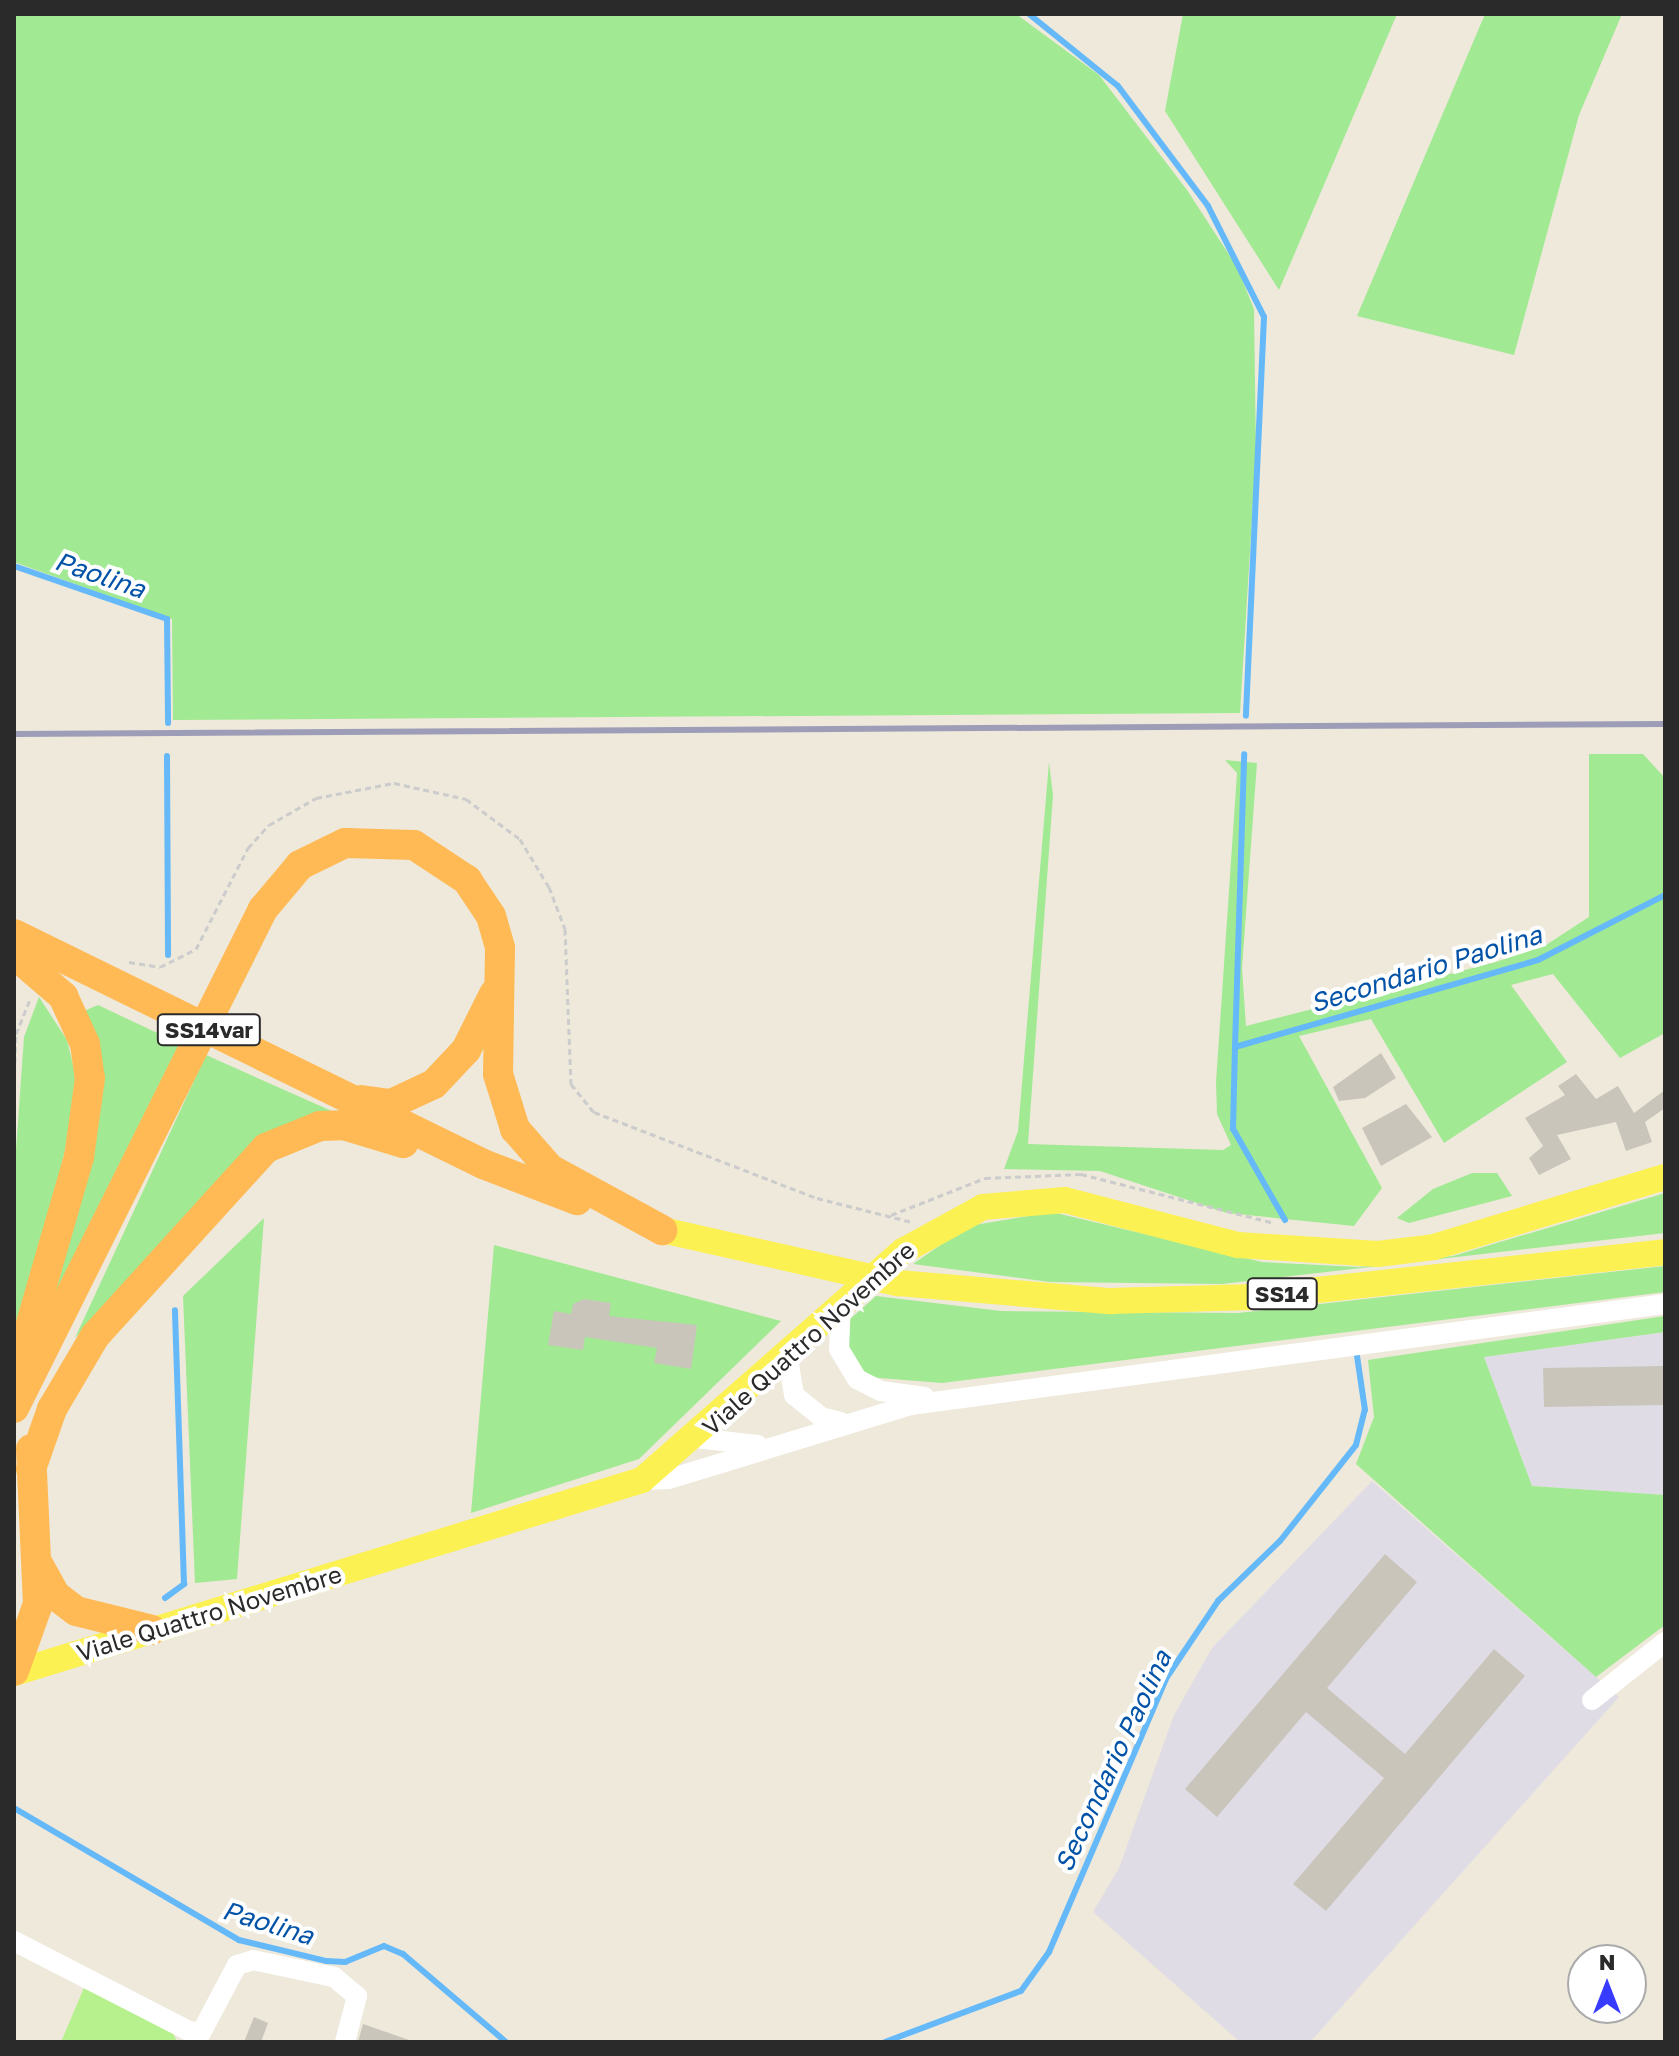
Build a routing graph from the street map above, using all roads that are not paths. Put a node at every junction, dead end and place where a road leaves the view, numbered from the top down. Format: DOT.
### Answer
graph roads {
  1 [pos="14,934"];
  2 [pos="14,954"];
  3 [pos="500,981"];
  4 [pos="337,1093"];
  5 [pos="483,1164"];
  6 [pos="1665,1177"];
  7 [pos="662,1230"];
  8 [pos="1665,1252"];
  9 [pos="77,1295"];
  10 [pos="841,1304"];
  11 [pos="1665,1304"];
  12 [pos="787,1353"];
  13 [pos="14,1375"];
  14 [pos="945,1400"];
  15 [pos="14,1408"];
  16 [pos="841,1422"];
  17 [pos="695,1438"];
  18 [pos="774,1444"];
  19 [pos="31,1469"];
  20 [pos="642,1480"];
  21 [pos="36,1561"];
  22 [pos="152,1630"];
  23 [pos="1665,1642"];
  24 [pos="15,1672"];
  25 [pos="1592,1700"];
  26 [pos="14,1941"];
  27 [pos="345,2042"];
  1 -- 4 [label="highway, SS14var"];
  2 -- 13 [label="highway"];
  3 -- 4 [label="highway"];
  3 -- 7 [label="highway"];
  3 -- 9 [label="highway"];
  4 -- 5 [label="highway, SS14var"];
  5 -- 7 [label="highway, SS14var"];
  5 -- 19 [label="highway"];
  6 -- 10 [label="main road, Viale Quattro Novembre"];
  7 -- 8 [label="main road, SS14"];
  9 -- 15 [label="highway"];
  9 -- 19 [label="highway"];
  10 -- 12 [label="main road, Viale Quattro Novembre"];
  10 -- 14 [label="street"];
  11 -- 14 [label="street"];
  12 -- 16 [label="street"];
  12 -- 17 [label="main road, Viale Quattro Novembre"];
  14 -- 16 [label="street"];
  16 -- 18 [label="street"];
  17 -- 18 [label="street"];
  17 -- 20 [label="main road, Viale Quattro Novembre"];
  18 -- 20 [label="street"];
  19 -- 21 [label="highway"];
  20 -- 22 [label="main road, Viale Quattro Novembre"];
  21 -- 22 [label="highway"];
  21 -- 24 [label="highway"];
  22 -- 24 [label="main road, Viale Quattro Novembre"];
  23 -- 25 [label="street"];
  26 -- 27 [label="street"];
}
